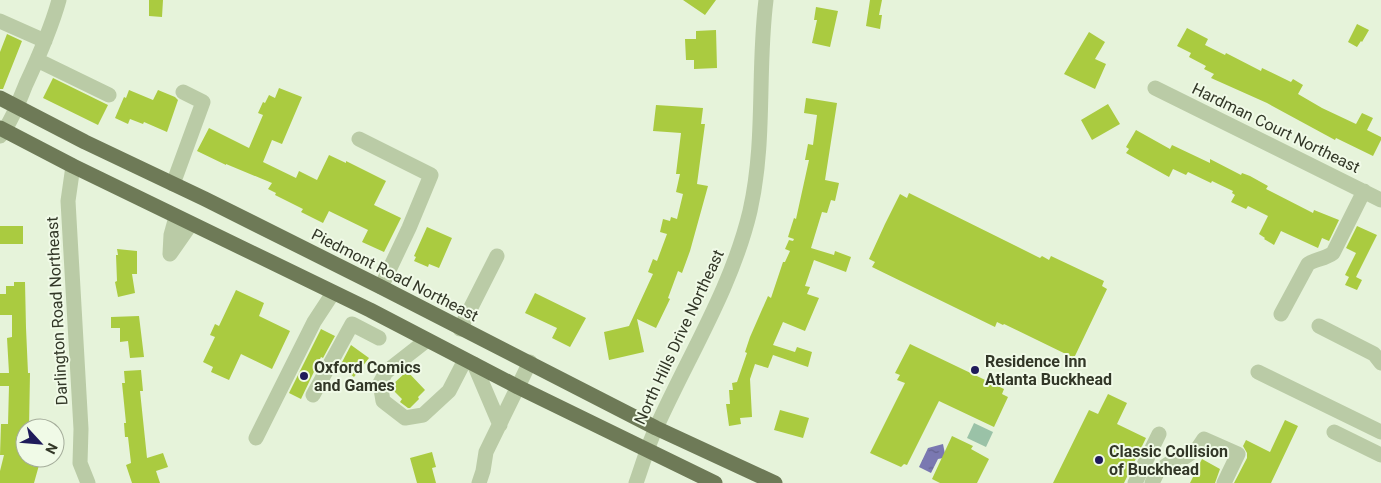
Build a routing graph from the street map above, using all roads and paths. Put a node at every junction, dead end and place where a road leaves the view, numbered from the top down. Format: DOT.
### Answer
graph roads {
  1 [pos="59,0"];
  2 [pos="766,0"];
  3 [pos="0,21"];
  4 [pos="45,41"];
  5 [pos="37,60"];
  6 [pos="1155,88"];
  7 [pos="183,92"];
  8 [pos="109,95"];
  9 [pos="0,98"];
  10 [pos="17,106"];
  11 [pos="1,131"];
  12 [pos="360,139"];
  13 [pos="72,166"];
  14 [pos="173,184"];
  15 [pos="1364,191"];
  16 [pos="1381,200"];
  17 [pos="176,217"];
  18 [pos="191,224"];
  19 [pos="497,256"];
  20 [pos="381,287"];
  21 [pos="334,292"];
  22 [pos="362,306"];
  23 [pos="1281,314"];
  24 [pos="352,324"];
  25 [pos="1319,326"];
  26 [pos="460,329"];
  27 [pos="380,338"];
  28 [pos="427,340"];
  29 [pos="469,362"];
  30 [pos="530,362"];
  31 [pos="1381,363"];
  32 [pos="1258,372"];
  33 [pos="518,387"];
  34 [pos="313,395"];
  35 [pos="500,424"];
  36 [pos="656,428"];
  37 [pos="1334,432"];
  38 [pos="1381,432"];
  39 [pos="1159,434"];
  40 [pos="256,438"];
  41 [pos="648,451"];
  42 [pos="1381,455"];
  43 [pos="80,463"];
  44 [pos="77,483"];
  45 [pos="88,483"];
  46 [pos="479,483"];
  47 [pos="636,483"];
  48 [pos="715,483"];
  49 [pos="775,483"];
  50 [pos="1135,483"];
  51 [pos="1152,483"];
  52 [pos="1224,483"];
  1 -- 4 [label="street"];
  2 -- 36 [label="street, North Hills Drive Northeast"];
  3 -- 4 [label="street"];
  4 -- 5 [label="street"];
  5 -- 8 [label="street"];
  5 -- 10 [label="street"];
  6 -- 15 [label="street, Hardman Court Northeast"];
  7 -- 14 [label="street"];
  9 -- 10 [label="main road, Piedmont Road Northeast"];
  10 -- 11 [label="street"];
  10 -- 14 [label="main road, Piedmont Road Northeast"];
  11 -- 13 [label="main road"];
  12 -- 20 [label="street"];
  13 -- 17 [label="main road"];
  13 -- 43 [label="street, Darlington Road Northeast"];
  14 -- 20 [label="main road, Piedmont Road Northeast"];
  15 -- 16 [label="street, Hardman Court Northeast"];
  15 -- 23 [label="street"];
  17 -- 18 [label="main road"];
  17 -- 18 [label="street"];
  18 -- 21 [label="main road"];
  19 -- 26 [label="street"];
  20 -- 26 [label="main road, Piedmont Road Northeast"];
  21 -- 22 [label="main road"];
  21 -- 40 [label="street"];
  22 -- 24 [label="street"];
  22 -- 28 [label="main road"];
  24 -- 27 [label="street"];
  24 -- 34 [label="street"];
  25 -- 31 [label="street"];
  26 -- 30 [label="main road, Piedmont Road Northeast"];
  28 -- 29 [label="main road"];
  28 -- 29 [label="street"];
  29 -- 33 [label="main road"];
  29 -- 35 [label="street"];
  30 -- 33 [label="street"];
  30 -- 36 [label="main road, Piedmont Road Northeast"];
  32 -- 38 [label="street"];
  33 -- 35 [label="street"];
  33 -- 41 [label="main road"];
  35 -- 46 [label="street"];
  36 -- 41 [label="street, North Hills Drive Northeast"];
  36 -- 49 [label="main road, Piedmont Road Northeast"];
  37 -- 42 [label="street"];
  39 -- 50 [label="street"];
  41 -- 47 [label="street, North Hills Drive Northeast"];
  41 -- 48 [label="main road"];
  43 -- 44 [label="street"];
  43 -- 45 [label="street, Darlington Road Northeast"];
  51 -- 52 [label="street"];
}
